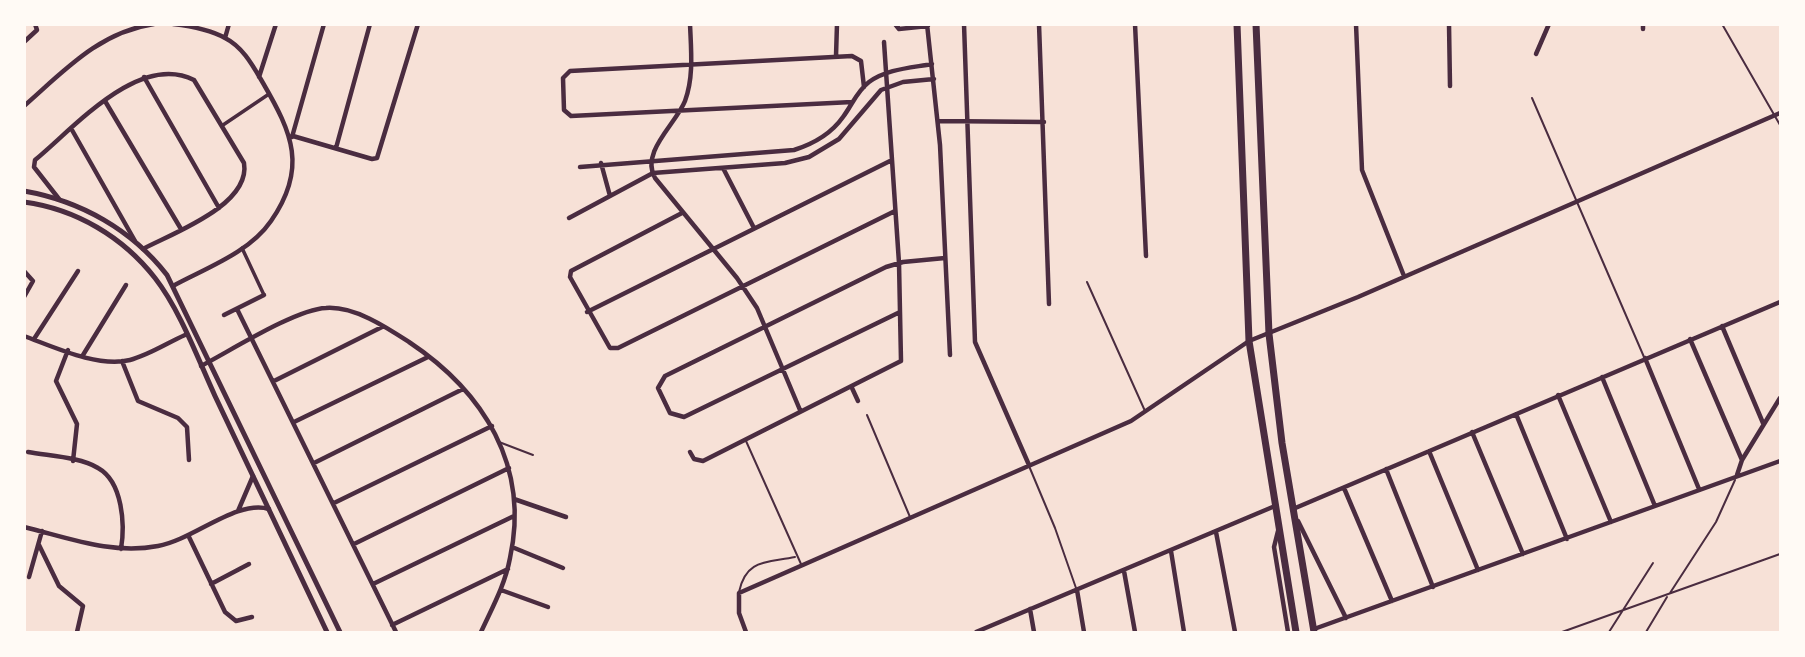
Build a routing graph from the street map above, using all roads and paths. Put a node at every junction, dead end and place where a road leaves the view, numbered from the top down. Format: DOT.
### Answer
graph roads {
  1 [pos="154,24"];
  2 [pos="173,24"];
  3 [pos="229,24"];
  4 [pos="276,24"];
  5 [pos="324,24"];
  6 [pos="370,24"];
  7 [pos="418,24"];
  8 [pos="690,24"];
  9 [pos="837,24"];
  10 [pos="895,24"];
  11 [pos="964,24"];
  12 [pos="1040,24"];
  13 [pos="1136,24"];
  14 [pos="1237,24"];
  15 [pos="1256,24"];
  16 [pos="1356,24"];
  17 [pos="1449,24"];
  18 [pos="1549,24"];
  19 [pos="1722,24"];
  20 [pos="928,25"];
  21 [pos="36,26"];
  22 [pos="225,38"];
  23 [pos="884,41"];
  24 [pos="24,42"];
  25 [pos="1536,54"];
  26 [pos="836,56"];
  27 [pos="691,63"];
  28 [pos="932,64"];
  29 [pos="887,72"];
  30 [pos="145,77"];
  31 [pos="259,77"];
  32 [pos="934,79"];
  33 [pos="1450,86"];
  34 [pos="864,87"];
  35 [pos="888,87"];
  36 [pos="269,94"];
  37 [pos="1532,98"];
  38 [pos="104,101"];
  39 [pos="852,102"];
  40 [pos="24,106"];
  41 [pos="681,109"];
  42 [pos="1778,114"];
  43 [pos="938,121"];
  44 [pos="967,122"];
  45 [pos="1044,122"];
  46 [pos="223,125"];
  47 [pos="1780,125"];
  48 [pos="72,130"];
  49 [pos="292,137"];
  50 [pos="336,148"];
  51 [pos="651,159"];
  52 [pos="890,161"];
  53 [pos="601,163"];
  54 [pos="580,167"];
  55 [pos="723,168"];
  56 [pos="653,173"];
  57 [pos="24,191"];
  58 [pos="610,195"];
  59 [pos="59,199"];
  60 [pos="1576,201"];
  61 [pos="24,202"];
  62 [pos="219,208"];
  63 [pos="895,211"];
  64 [pos="682,213"];
  65 [pos="569,218"];
  66 [pos="754,228"];
  67 [pos="181,229"];
  68 [pos="135,241"];
  69 [pos="242,248"];
  70 [pos="143,249"];
  71 [pos="713,249"];
  72 [pos="1146,256"];
  73 [pos="945,258"];
  74 [pos="899,263"];
  75 [pos="24,271"];
  76 [pos="78,271"];
  77 [pos="1404,276"];
  78 [pos="1087,282"];
  79 [pos="126,285"];
  80 [pos="173,286"];
  81 [pos="742,286"];
  82 [pos="264,295"];
  83 [pos="24,297"];
  84 [pos="1780,302"];
  85 [pos="1049,304"];
  86 [pos="237,309"];
  87 [pos="587,312"];
  88 [pos="900,312"];
  89 [pos="224,315"];
  90 [pos="766,326"];
  91 [pos="1722,326"];
  92 [pos="382,327"];
  93 [pos="1269,334"];
  94 [pos="185,335"];
  95 [pos="24,336"];
  96 [pos="34,339"];
  97 [pos="1690,339"];
  98 [pos="253,340"];
  99 [pos="1249,341"];
  100 [pos="68,350"];
  101 [pos="83,355"];
  102 [pos="950,355"];
  103 [pos="428,356"];
  104 [pos="1645,358"];
  105 [pos="122,361"];
  106 [pos="210,362"];
  107 [pos="201,366"];
  108 [pos="783,369"];
  109 [pos="1602,377"];
  110 [pos="274,380"];
  111 [pos="852,388"];
  112 [pos="463,389"];
  113 [pos="1558,396"];
  114 [pos="1780,398"];
  115 [pos="858,401"];
  116 [pos="800,410"];
  117 [pos="1145,412"];
  118 [pos="1516,414"];
  119 [pos="867,415"];
  120 [pos="295,422"];
  121 [pos="1763,423"];
  122 [pos="492,426"];
  123 [pos="1472,432"];
  124 [pos="745,440"];
  125 [pos="498,441"];
  126 [pos="1429,451"];
  127 [pos="28,452"];
  128 [pos="690,452"];
  129 [pos="533,455"];
  130 [pos="189,460"];
  131 [pos="1742,460"];
  132 [pos="73,461"];
  133 [pos="1780,461"];
  134 [pos="314,463"];
  135 [pos="1029,465"];
  136 [pos="509,468"];
  137 [pos="1386,469"];
  138 [pos="253,476"];
  139 [pos="1737,476"];
  140 [pos="1344,488"];
  141 [pos="1699,489"];
  142 [pos="514,499"];
  143 [pos="334,503"];
  144 [pos="1275,506"];
  145 [pos="1655,506"];
  146 [pos="269,509"];
  147 [pos="237,511"];
  148 [pos="1294,512"];
  149 [pos="514,516"];
  150 [pos="566,517"];
  151 [pos="910,518"];
  152 [pos="1611,522"];
  153 [pos="24,527"];
  154 [pos="1279,530"];
  155 [pos="42,531"];
  156 [pos="1216,532"];
  157 [pos="189,537"];
  158 [pos="1567,539"];
  159 [pos="354,544"];
  160 [pos="39,545"];
  161 [pos="512,547"];
  162 [pos="121,549"];
  163 [pos="1171,551"];
  164 [pos="1523,554"];
  165 [pos="1780,554"];
  166 [pos="797,556"];
  167 [pos="1653,563"];
  168 [pos="249,564"];
  169 [pos="802,567"];
  170 [pos="563,568"];
  171 [pos="508,569"];
  172 [pos="1478,570"];
  173 [pos="1124,571"];
  174 [pos="29,577"];
  175 [pos="211,584"];
  176 [pos="373,584"];
  177 [pos="1433,587"];
  178 [pos="501,590"];
  179 [pos="1077,590"];
  180 [pos="739,593"];
  181 [pos="1668,595"];
  182 [pos="1392,601"];
  183 [pos="548,607"];
  184 [pos="328,608"];
  185 [pos="1030,609"];
  186 [pos="1625,610"];
  187 [pos="318,613"];
  188 [pos="253,617"];
  189 [pos="1346,618"];
  190 [pos="392,625"];
  191 [pos="984,631"];
  192 [pos="1314,631"];
  193 [pos="77,632"];
  194 [pos="327,632"];
  195 [pos="340,632"];
  196 [pos="396,632"];
  197 [pos="481,632"];
  198 [pos="746,632"];
  199 [pos="976,632"];
  200 [pos="1034,632"];
  201 [pos="1084,632"];
  202 [pos="1135,632"];
  203 [pos="1184,632"];
  204 [pos="1236,632"];
  205 [pos="1288,632"];
  206 [pos="1296,632"];
  207 [pos="1562,632"];
  208 [pos="1609,632"];
  209 [pos="1646,632"];
  1 -- 40 [label="street"];
  2 -- 22 [label="street"];
  3 -- 22 [label="street"];
  4 -- 31 [label="street"];
  5 -- 49 [label="street"];
  6 -- 50 [label="street"];
  7 -- 50 [label="street"];
  8 -- 27 [label="street"];
  9 -- 26 [label="street"];
  10 -- 20 [label="street"];
  11 -- 44 [label="street"];
  12 -- 45 [label="street"];
  13 -- 72 [label="street"];
  14 -- 99 [label="main road"];
  15 -- 93 [label="main road"];
  16 -- 77 [label="street"];
  17 -- 33 [label="street"];
  18 -- 25 [label="street"];
  19 -- 42 [label="lane"];
  20 -- 28 [label="street"];
  21 -- 24 [label="street"];
  22 -- 31 [label="street"];
  23 -- 29 [label="street"];
  26 -- 27 [label="street"];
  26 -- 34 [label="street"];
  27 -- 41 [label="street"];
  27 -- 41 [label="street"];
  28 -- 29 [label="street"];
  28 -- 32 [label="street"];
  29 -- 34 [label="street"];
  29 -- 35 [label="street"];
  30 -- 38 [label="street"];
  30 -- 46 [label="street"];
  30 -- 62 [label="street"];
  31 -- 36 [label="street"];
  32 -- 35 [label="street"];
  32 -- 43 [label="street"];
  34 -- 39 [label="street"];
  35 -- 52 [label="street"];
  35 -- 55 [label="street"];
  36 -- 46 [label="street"];
  36 -- 49 [label="street"];
  37 -- 60 [label="lane"];
  38 -- 48 [label="street"];
  38 -- 67 [label="street"];
  39 -- 41 [label="street"];
  39 -- 51 [label="street"];
  41 -- 51 [label="street"];
  42 -- 47 [label="lane"];
  42 -- 60 [label="street"];
  43 -- 44 [label="street"];
  43 -- 73 [label="street"];
  44 -- 45 [label="street"];
  44 -- 135 [label="street"];
  45 -- 85 [label="street"];
  46 -- 62 [label="street"];
  48 -- 59 [label="street"];
  48 -- 68 [label="street"];
  49 -- 50 [label="street"];
  49 -- 69 [label="street"];
  51 -- 53 [label="street"];
  51 -- 56 [label="street"];
  52 -- 63 [label="street"];
  52 -- 66 [label="street"];
  53 -- 54 [label="street"];
  53 -- 58 [label="street"];
  55 -- 56 [label="street"];
  55 -- 66 [label="street"];
  56 -- 58 [label="street"];
  56 -- 64 [label="street"];
  57 -- 59 [label="street"];
  58 -- 65 [label="street"];
  59 -- 68 [label="street"];
  60 -- 77 [label="street"];
  60 -- 104 [label="lane"];
  61 -- 94 [label="street"];
  62 -- 67 [label="street"];
  63 -- 74 [label="street"];
  63 -- 81 [label="street"];
  64 -- 71 [label="street"];
  64 -- 87 [label="street"];
  66 -- 71 [label="street"];
  67 -- 70 [label="street"];
  68 -- 70 [label="street"];
  69 -- 80 [label="street"];
  69 -- 82 [label="street"];
  70 -- 80 [label="street"];
  71 -- 81 [label="street"];
  71 -- 87 [label="street"];
  73 -- 74 [label="street"];
  73 -- 102 [label="street"];
  74 -- 88 [label="street"];
  74 -- 90 [label="street"];
  75 -- 83 [label="street"];
  76 -- 96 [label="street"];
  77 -- 93 [label="street"];
  78 -- 117 [label="lane"];
  79 -- 101 [label="street"];
  80 -- 106 [label="street"];
  81 -- 87 [label="street"];
  81 -- 90 [label="street"];
  82 -- 86 [label="street"];
  84 -- 91 [label="street"];
  86 -- 89 [label="street"];
  86 -- 98 [label="street"];
  88 -- 108 [label="street"];
  88 -- 111 [label="street"];
  90 -- 108 [label="street"];
  90 -- 108 [label="street"];
  91 -- 97 [label="street"];
  91 -- 121 [label="street"];
  92 -- 98 [label="street"];
  92 -- 103 [label="street"];
  92 -- 110 [label="street"];
  93 -- 99 [label="street"];
  93 -- 148 [label="main road"];
  94 -- 105 [label="street"];
  94 -- 107 [label="street"];
  95 -- 96 [label="street"];
  96 -- 100 [label="street"];
  97 -- 104 [label="street"];
  97 -- 131 [label="street"];
  98 -- 106 [label="street"];
  98 -- 110 [label="street"];
  99 -- 117 [label="street"];
  99 -- 144 [label="main road"];
  100 -- 101 [label="street"];
  100 -- 132 [label="street"];
  101 -- 105 [label="street"];
  103 -- 112 [label="street"];
  103 -- 120 [label="street"];
  104 -- 109 [label="street"];
  104 -- 141 [label="street"];
  105 -- 130 [label="street"];
  106 -- 107 [label="street"];
  106 -- 184 [label="street"];
  107 -- 138 [label="street"];
  108 -- 116 [label="street"];
  109 -- 113 [label="street"];
  109 -- 145 [label="street"];
  110 -- 120 [label="street"];
  111 -- 115 [label="street"];
  111 -- 116 [label="street"];
  112 -- 122 [label="street"];
  112 -- 134 [label="street"];
  113 -- 118 [label="street"];
  113 -- 152 [label="street"];
  114 -- 121 [label="street"];
  116 -- 124 [label="street"];
  117 -- 135 [label="street"];
  118 -- 123 [label="street"];
  118 -- 158 [label="street"];
  119 -- 151 [label="lane"];
  120 -- 134 [label="street"];
  121 -- 131 [label="street"];
  122 -- 125 [label="street"];
  122 -- 143 [label="street"];
  123 -- 126 [label="street"];
  123 -- 164 [label="street"];
  124 -- 128 [label="street"];
  124 -- 166 [label="lane"];
  125 -- 129 [label="lane"];
  125 -- 136 [label="street"];
  126 -- 137 [label="street"];
  126 -- 172 [label="street"];
  127 -- 132 [label="street"];
  131 -- 139 [label="street"];
  132 -- 162 [label="street"];
  133 -- 139 [label="street"];
  134 -- 143 [label="street"];
  135 -- 151 [label="street"];
  135 -- 179 [label="lane"];
  136 -- 142 [label="street"];
  136 -- 159 [label="street"];
  137 -- 140 [label="street"];
  137 -- 177 [label="street"];
  138 -- 146 [label="street"];
  138 -- 147 [label="street"];
  139 -- 141 [label="street"];
  139 -- 181 [label="lane"];
  140 -- 148 [label="street"];
  140 -- 182 [label="street"];
  141 -- 145 [label="street"];
  142 -- 149 [label="street"];
  142 -- 150 [label="street"];
  143 -- 159 [label="street"];
  144 -- 154 [label="main road"];
  144 -- 156 [label="street"];
  145 -- 152 [label="street"];
  146 -- 147 [label="street"];
  146 -- 187 [label="street"];
  147 -- 157 [label="street"];
  148 -- 189 [label="street"];
  148 -- 192 [label="main road"];
  149 -- 161 [label="street"];
  149 -- 176 [label="street"];
  151 -- 169 [label="street"];
  152 -- 158 [label="street"];
  153 -- 155 [label="street"];
  154 -- 205 [label="street"];
  154 -- 206 [label="main road"];
  155 -- 160 [label="street"];
  155 -- 162 [label="street"];
  156 -- 163 [label="street"];
  156 -- 204 [label="street"];
  157 -- 162 [label="street"];
  157 -- 175 [label="street"];
  158 -- 164 [label="street"];
  159 -- 176 [label="street"];
  160 -- 174 [label="street"];
  160 -- 193 [label="street"];
  161 -- 170 [label="street"];
  161 -- 171 [label="street"];
  163 -- 173 [label="street"];
  163 -- 203 [label="street"];
  164 -- 172 [label="street"];
  165 -- 181 [label="lane"];
  166 -- 169 [label="lane"];
  166 -- 180 [label="lane"];
  167 -- 186 [label="lane"];
  168 -- 175 [label="street"];
  169 -- 180 [label="street"];
  171 -- 178 [label="street"];
  171 -- 190 [label="street"];
  172 -- 177 [label="street"];
  173 -- 179 [label="street"];
  173 -- 202 [label="street"];
  175 -- 188 [label="street"];
  176 -- 190 [label="street"];
  177 -- 182 [label="street"];
  178 -- 183 [label="street"];
  178 -- 197 [label="street"];
  179 -- 185 [label="street"];
  179 -- 201 [label="street"];
  180 -- 198 [label="street"];
  181 -- 186 [label="lane"];
  181 -- 209 [label="lane"];
  182 -- 189 [label="street"];
  184 -- 187 [label="street"];
  184 -- 195 [label="street"];
  185 -- 191 [label="street"];
  185 -- 200 [label="street"];
  186 -- 207 [label="lane"];
  186 -- 208 [label="lane"];
  187 -- 194 [label="street"];
  189 -- 192 [label="street"];
  190 -- 196 [label="street"];
  191 -- 199 [label="street"];
}
